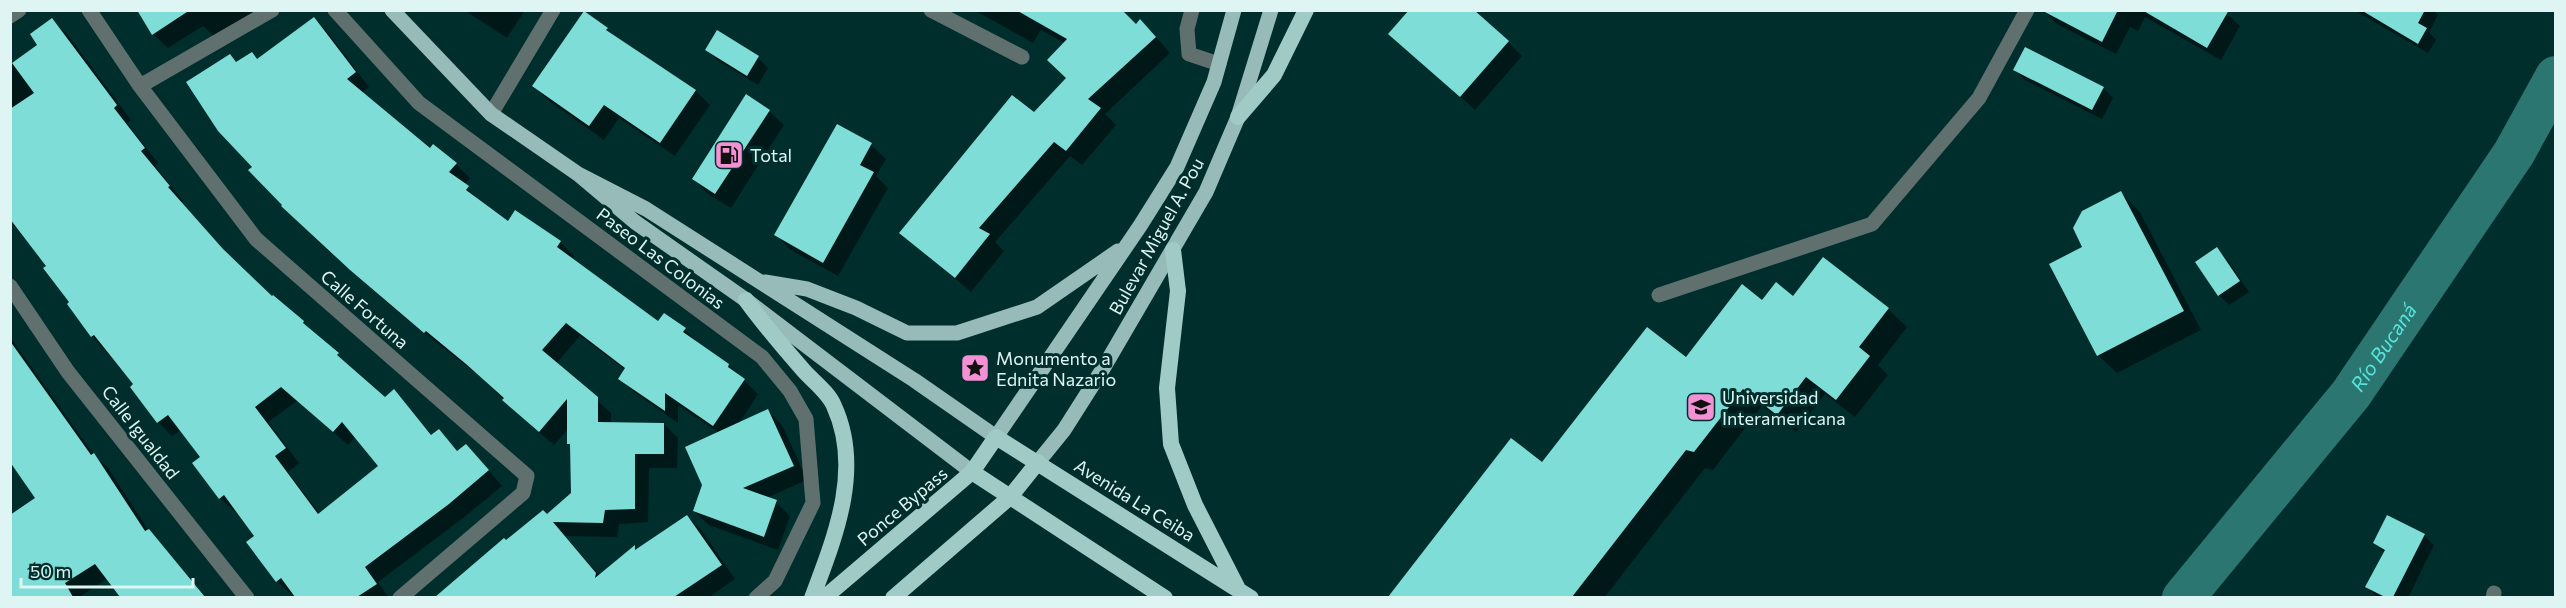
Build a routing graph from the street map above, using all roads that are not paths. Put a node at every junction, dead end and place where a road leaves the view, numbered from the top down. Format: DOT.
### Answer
graph roads {
  1 [pos="19,10"];
  2 [pos="89,10"];
  3 [pos="272,10"];
  4 [pos="335,10"];
  5 [pos="392,10"];
  6 [pos="553,10"];
  7 [pos="931,10"];
  8 [pos="1192,10"];
  9 [pos="1234,10"];
  10 [pos="1271,10"];
  11 [pos="1306,10"];
  12 [pos="2027,10"];
  13 [pos="10,16"];
  14 [pos="1022,57"];
  15 [pos="1219,64"];
  16 [pos="140,86"];
  17 [pos="491,114"];
  18 [pos="1238,117"];
  19 [pos="578,174"];
  20 [pos="1127,244"];
  21 [pos="1173,250"];
  22 [pos="758,280"];
  23 [pos="10,286"];
  24 [pos="1659,295"];
  25 [pos="746,300"];
  26 [pos="996,437"];
  27 [pos="1038,462"];
  28 [pos="972,472"];
  29 [pos="1010,497"];
  30 [pos="1244,593"];
  31 [pos="247,597"];
  32 [pos="400,597"];
  33 [pos="756,597"];
  34 [pos="812,597"];
  35 [pos="824,597"];
  36 [pos="893,597"];
  37 [pos="1165,597"];
  1 -- 13 [label="street"];
  2 -- 16 [label="street, Calle Fortuna"];
  3 -- 16 [label="street"];
  4 -- 33 [label="street, Paseo Las Colonias"];
  5 -- 17 [label="main road"];
  6 -- 17 [label="street"];
  7 -- 14 [label="street"];
  8 -- 15 [label="street"];
  9 -- 15 [label="main road, Bulevar Miguel A. Pou"];
  10 -- 18 [label="main road, Bulevar Miguel A. Pou"];
  11 -- 18 [label="highway"];
  12 -- 24 [label="street"];
  15 -- 20 [label="main road, Bulevar Miguel A. Pou"];
  16 -- 32 [label="street, Calle Fortuna"];
  17 -- 19 [label="main road"];
  18 -- 21 [label="main road, Bulevar Miguel A. Pou"];
  19 -- 22 [label="main road"];
  19 -- 25 [label="main road"];
  20 -- 22 [label="main road"];
  20 -- 26 [label="main road, Bulevar Miguel A. Pou"];
  21 -- 27 [label="main road, Bulevar Miguel A. Pou"];
  21 -- 30 [label="highway"];
  22 -- 26 [label="main road"];
  23 -- 31 [label="street, Calle Igualdad"];
  25 -- 28 [label="main road"];
  25 -- 34 [label="highway"];
  26 -- 27 [label="highway, Avenida La Ceiba"];
  26 -- 28 [label="highway, Ponce Bypass"];
  27 -- 29 [label="highway"];
  27 -- 30 [label="highway, Avenida La Ceiba"];
  28 -- 29 [label="highway"];
  28 -- 35 [label="highway, Ponce Bypass"];
  29 -- 36 [label="highway"];
  29 -- 37 [label="highway"];
}
